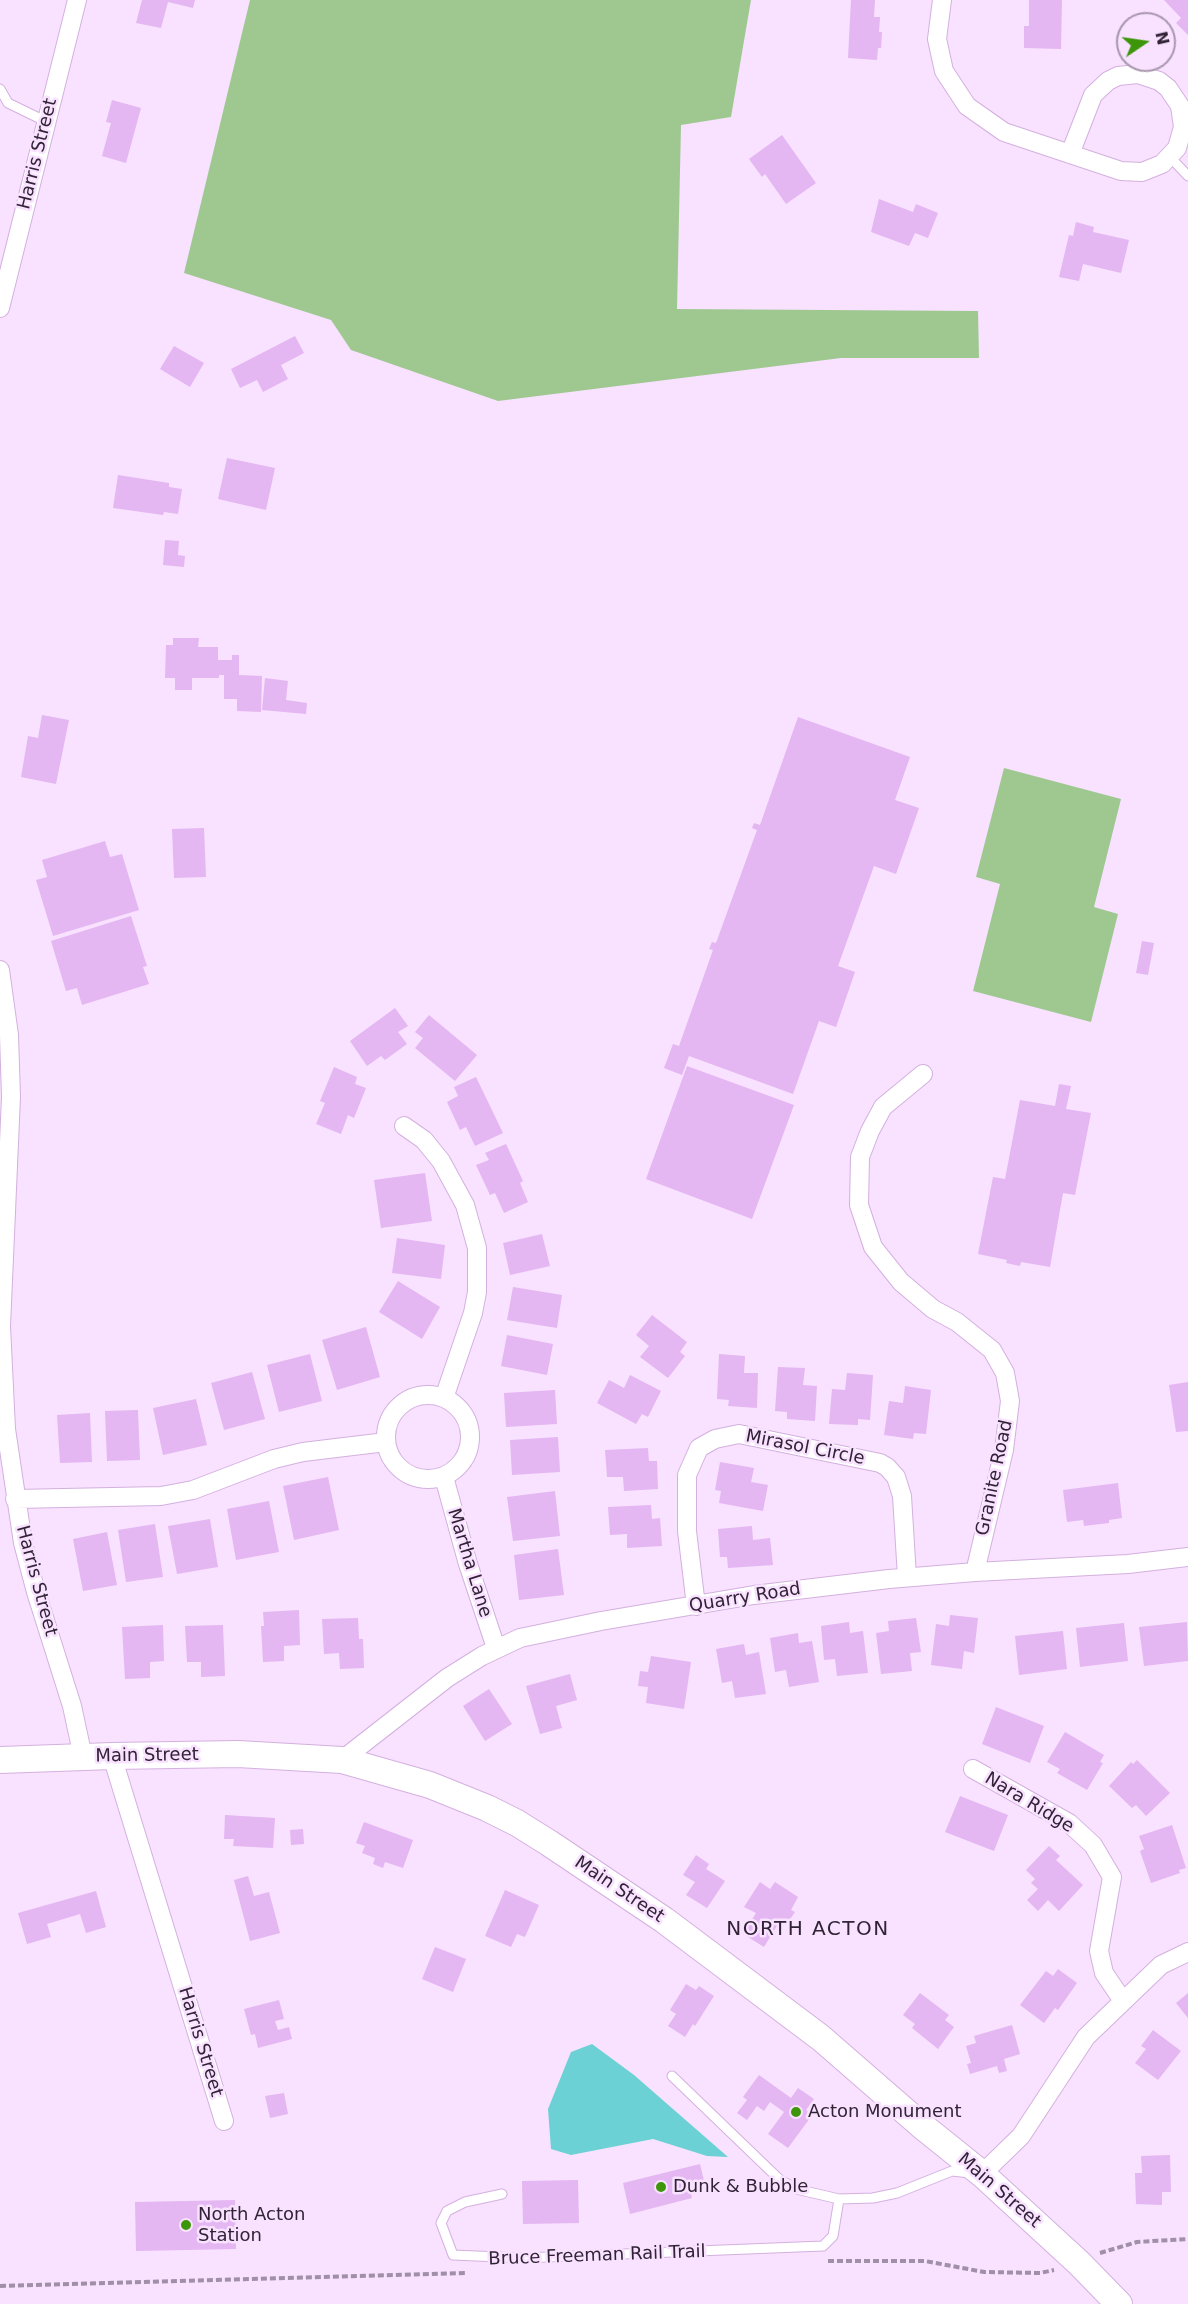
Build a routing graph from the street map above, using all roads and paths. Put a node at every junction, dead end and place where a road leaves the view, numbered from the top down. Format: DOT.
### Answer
graph roads {
  1 [pos="76,0"];
  2 [pos="942,0"];
  3 [pos="0,89"];
  4 [pos="47,122"];
  5 [pos="1070,154"];
  6 [pos="1170,157"];
  7 [pos="1188,176"];
  8 [pos="0,308"];
  9 [pos="0,970"];
  10 [pos="923,1074"];
  11 [pos="404,1126"];
  12 [pos="444,1398"];
  13 [pos="386,1442"];
  14 [pos="444,1477"];
  15 [pos="15,1498"];
  16 [pos="1188,1557"];
  17 [pos="975,1572"];
  18 [pos="907,1577"];
  19 [pos="696,1606"];
  20 [pos="496,1648"];
  21 [pos="112,1756"];
  22 [pos="83,1757"];
  23 [pos="0,1760"];
  24 [pos="342,1760"];
  25 [pos="973,1769"];
  26 [pos="1188,1952"];
  27 [pos="1123,2001"];
  28 [pos="672,2076"];
  29 [pos="224,2121"];
  30 [pos="982,2174"];
  31 [pos="502,2194"];
  32 [pos="839,2199"];
  33 [pos="1188,2239"];
  34 [pos="822,2262"];
  35 [pos="1079,2263"];
  36 [pos="468,2273"];
  37 [pos="0,2286"];
  38 [pos="1119,2304"];
  1 -- 4 [label="street, Harris Street"];
  2 -- 5 [label="street"];
  3 -- 4 [label="lane"];
  4 -- 8 [label="street, Harris Street"];
  5 -- 6 [label="street"];
  5 -- 6 [label="street"];
  6 -- 7 [label="lane"];
  9 -- 15 [label="street, Harris Street"];
  10 -- 17 [label="street, Granite Road"];
  11 -- 12 [label="street"];
  12 -- 13 [label="street"];
  12 -- 14 [label="street"];
  13 -- 14 [label="street"];
  13 -- 15 [label="street"];
  14 -- 20 [label="street, Martha Lane"];
  15 -- 22 [label="street, Harris Street"];
  16 -- 17 [label="street, Quarry Road"];
  17 -- 18 [label="street, Quarry Road"];
  18 -- 19 [label="street, Quarry Road"];
  18 -- 19 [label="street, Mirasol Circle"];
  19 -- 20 [label="street, Quarry Road"];
  20 -- 24 [label="street, Quarry Road"];
  21 -- 22 [label="main road, Main Street"];
  21 -- 24 [label="main road, Main Street"];
  21 -- 29 [label="street, Harris Street"];
  22 -- 23 [label="main road, Main Street"];
  24 -- 30 [label="main road, Main Street"];
  25 -- 27 [label="street, Nara Ridge"];
  26 -- 27 [label="street"];
  27 -- 30 [label="street"];
  28 -- 32 [label="lane"];
  30 -- 32 [label="lane"];
  30 -- 35 [label="main road, Main Street"];
  31 -- 32 [label="lane"];
  33 -- 35 [label="path"];
  34 -- 35 [label="path"];
  35 -- 38 [label="main road, Main Street"];
  36 -- 37 [label="path, Bruce Freeman Rail Trail"];
}
